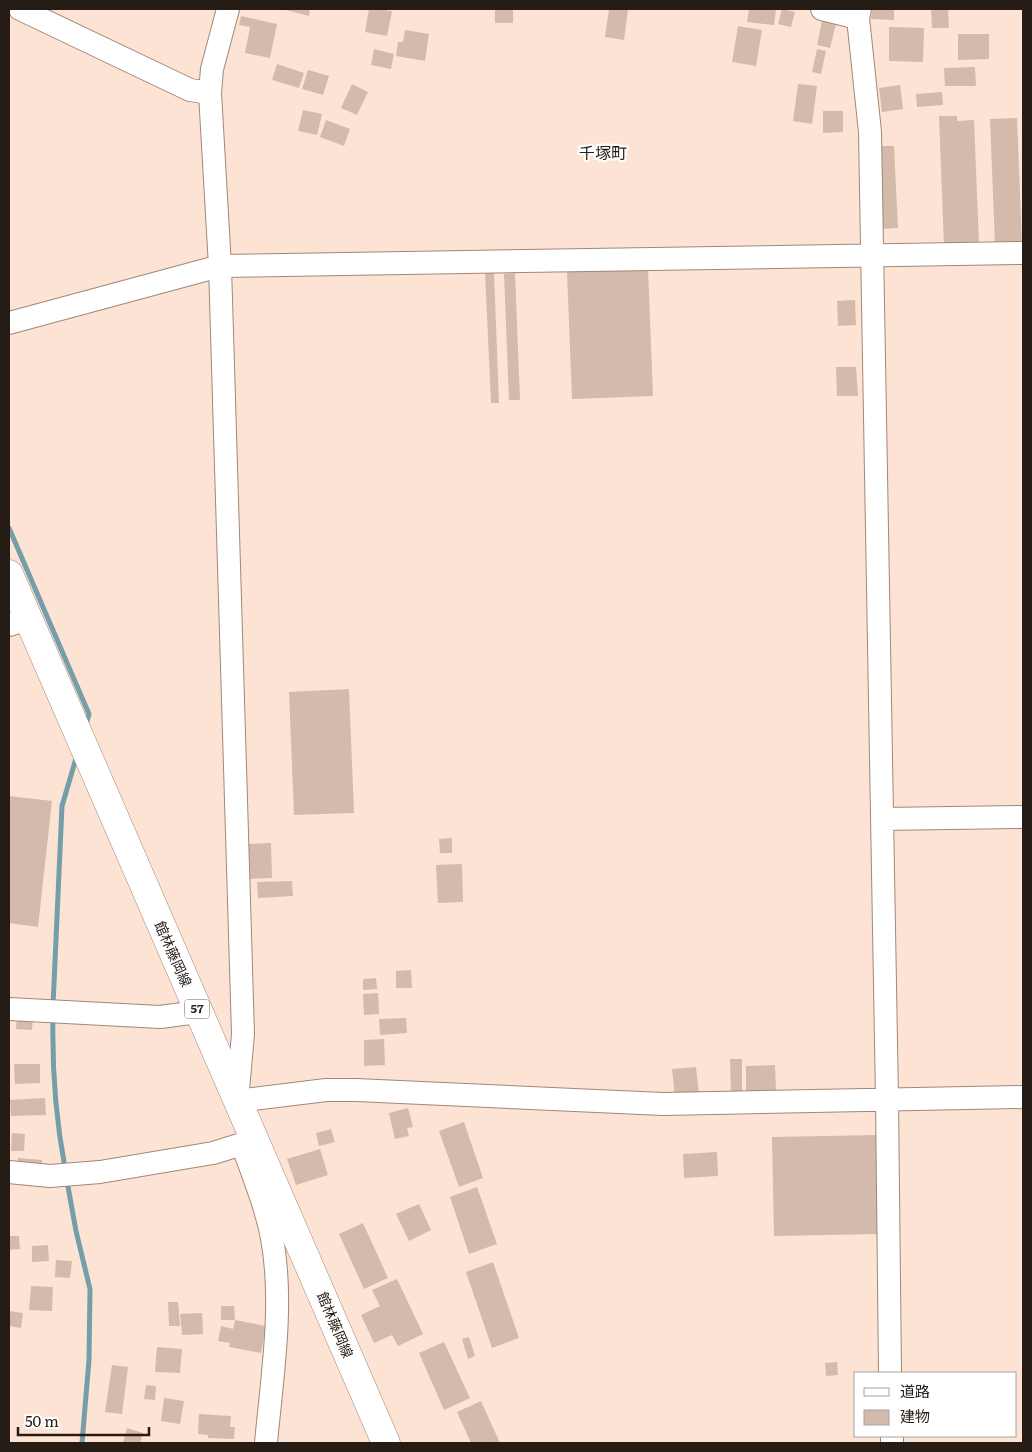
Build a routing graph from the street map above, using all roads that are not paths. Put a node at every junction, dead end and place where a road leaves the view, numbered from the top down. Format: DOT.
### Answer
graph roads {
  1 [pos="20,9"];
  2 [pos="228,9"];
  3 [pos="822,9"];
  4 [pos="859,13"];
  5 [pos="210,93"];
  6 [pos="1023,253"];
  7 [pos="873,256"];
  8 [pos="220,266"];
  9 [pos="9,323"];
  10 [pos="9,574"];
  11 [pos="19,622"];
  12 [pos="1023,817"];
  13 [pos="883,819"];
  14 [pos="9,1009"];
  15 [pos="198,1012"];
  16 [pos="1023,1097"];
  17 [pos="887,1099"];
  18 [pos="237,1100"];
  19 [pos="248,1142"];
  20 [pos="9,1172"];
  21 [pos="890,1372"];
  22 [pos="266,1443"];
  23 [pos="386,1443"];
  1 -- 5 [label="street"];
  2 -- 5 [label="street"];
  3 -- 4 [label="street"];
  4 -- 7 [label="street"];
  5 -- 8 [label="street"];
  6 -- 7 [label="street"];
  7 -- 8 [label="street"];
  7 -- 13 [label="street"];
  8 -- 9 [label="street"];
  8 -- 18 [label="street"];
  10 -- 11 [label="main road, 館林藤岡線 / 57"];
  11 -- 15 [label="main road, 館林藤岡線 / 57"];
  12 -- 13 [label="street"];
  13 -- 17 [label="street"];
  14 -- 15 [label="street"];
  15 -- 18 [label="main road, 館林藤岡線 / 57"];
  16 -- 17 [label="street"];
  17 -- 18 [label="street"];
  17 -- 21 [label="street"];
  18 -- 19 [label="main road, 館林藤岡線 / 57"];
  19 -- 20 [label="street"];
  19 -- 22 [label="street"];
  19 -- 23 [label="main road, 館林藤岡線 / 57"];
}
